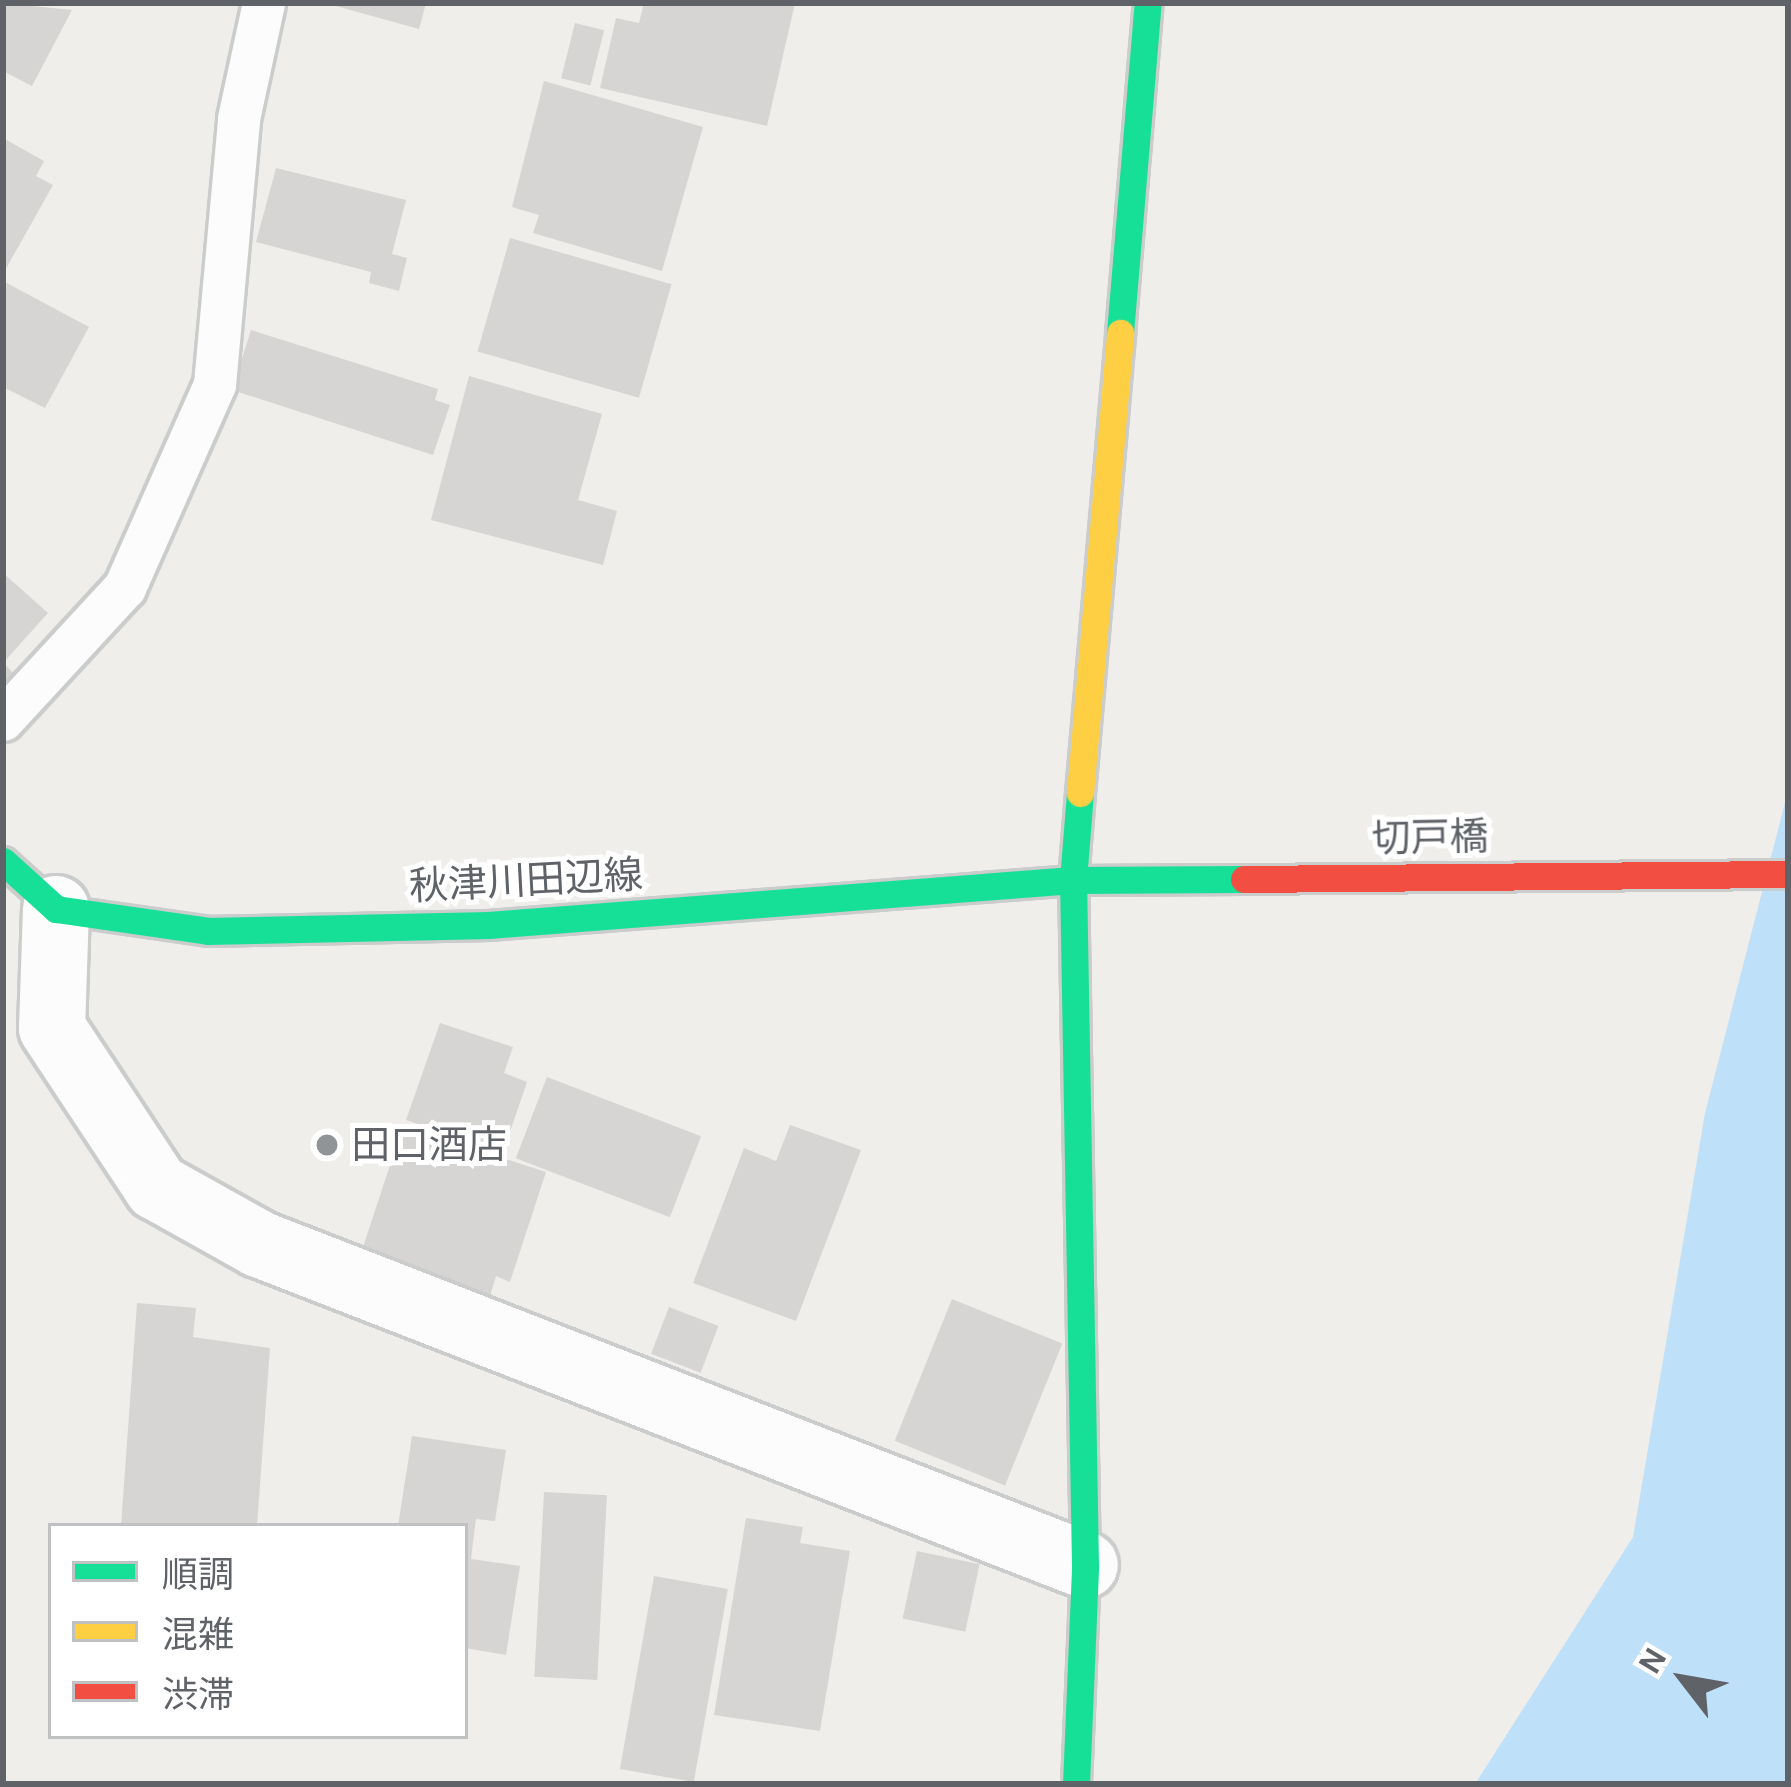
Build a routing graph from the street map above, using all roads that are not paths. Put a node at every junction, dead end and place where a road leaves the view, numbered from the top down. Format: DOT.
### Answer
graph roads {
  1 [pos="264,3"];
  2 [pos="1148,3"];
  3 [pos="3,720"];
  4 [pos="3,861"];
  5 [pos="1788,874"];
  6 [pos="1072,880"];
  7 [pos="56,909"];
  8 [pos="1085,1565"];
  9 [pos="1076,1784"];
  1 -- 3 [label="lane"];
  2 -- 6 [label="main road"];
  4 -- 7 [label="main road"];
  5 -- 6 [label="main road, 切戸橋"];
  6 -- 7 [label="main road, 秋津川田辺線"];
  6 -- 8 [label="main road"];
  7 -- 8 [label="street"];
  8 -- 9 [label="main road"];
}
